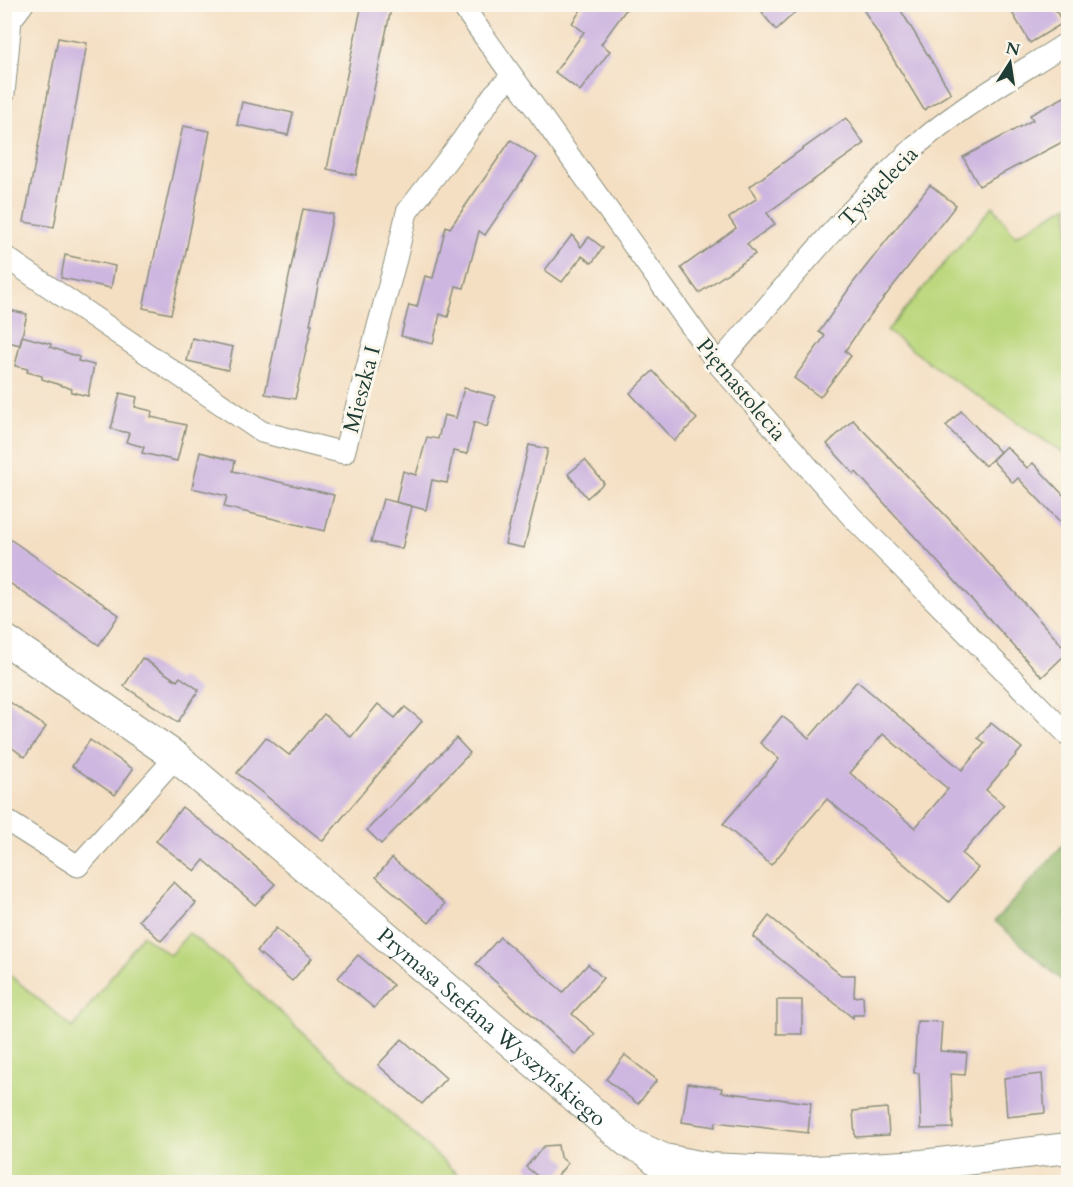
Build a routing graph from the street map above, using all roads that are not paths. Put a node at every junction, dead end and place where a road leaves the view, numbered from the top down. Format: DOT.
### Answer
graph roads {
  1 [pos="461,4"];
  2 [pos="13,13"];
  3 [pos="1068,42"];
  4 [pos="512,75"];
  5 [pos="4,94"];
  6 [pos="4,256"];
  7 [pos="718,364"];
  8 [pos="4,639"];
  9 [pos="1068,735"];
  10 [pos="176,757"];
  11 [pos="4,819"];
  12 [pos="629,1143"];
  13 [pos="1068,1148"];
  14 [pos="675,1182"];
  1 -- 4 [label="street, Piętnastolecia"];
  2 -- 5 [label="street"];
  3 -- 7 [label="street, Tysiąclecia"];
  4 -- 6 [label="street, Mieszka I"];
  4 -- 7 [label="street, Piętnastolecia"];
  7 -- 9 [label="street, Piętnastolecia"];
  8 -- 10 [label="street, Prymasa Stefana Wyszyńskiego"];
  10 -- 11 [label="street"];
  10 -- 12 [label="street, Prymasa Stefana Wyszyńskiego"];
  12 -- 13 [label="street, Prymasa Stefana Wyszyńskiego"];
  12 -- 14 [label="street"];
}
